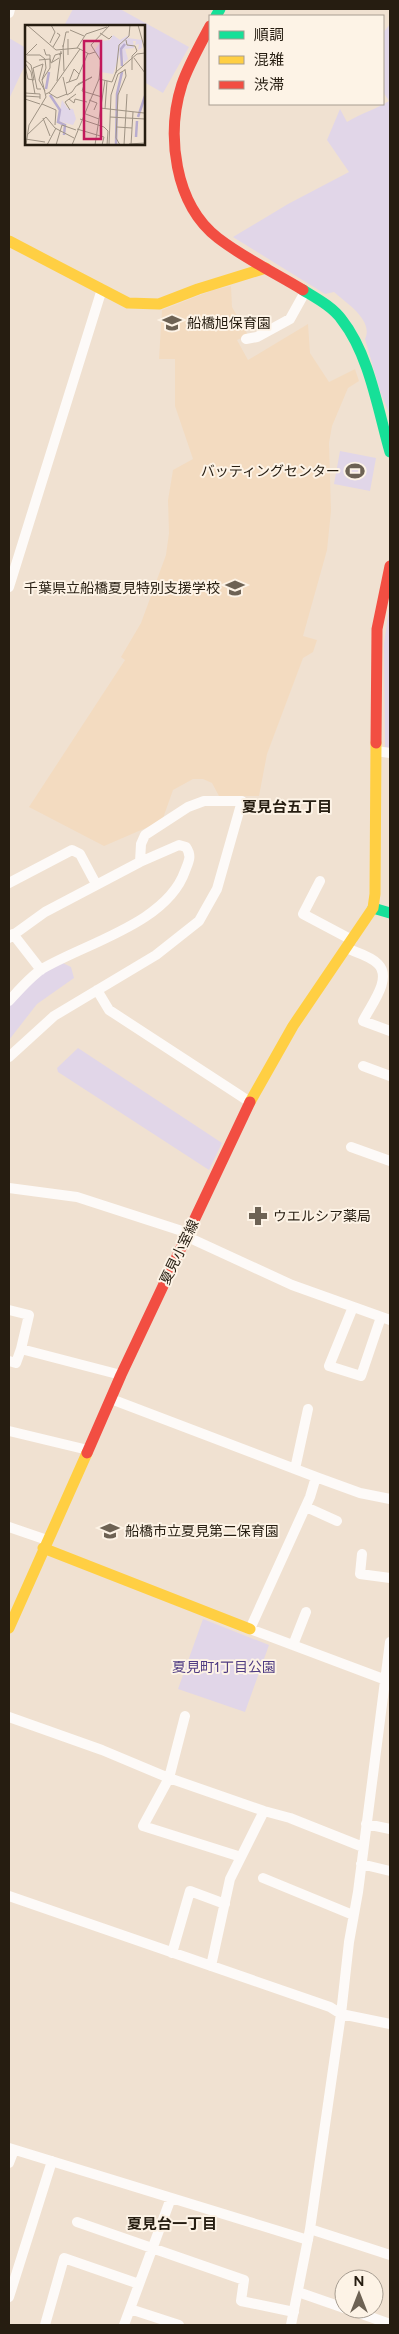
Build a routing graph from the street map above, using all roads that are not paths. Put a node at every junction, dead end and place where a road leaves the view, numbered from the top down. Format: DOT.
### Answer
graph roads {
  1 [pos="10,9"];
  2 [pos="9,13"];
  3 [pos="209,28"];
  4 [pos="9,241"];
  5 [pos="266,268"];
  6 [pos="102,289"];
  7 [pos="306,292"];
  8 [pos="246,339"];
  9 [pos="390,452"];
  10 [pos="390,566"];
  11 [pos="9,587"];
  12 [pos="376,751"];
  13 [pos="390,752"];
  14 [pos="140,862"];
  15 [pos="10,879"];
  16 [pos="320,881"];
  17 [pos="96,884"];
  18 [pos="372,908"];
  19 [pos="390,913"];
  20 [pos="11,936"];
  21 [pos="349,944"];
  22 [pos="41,970"];
  23 [pos="386,986"];
  24 [pos="97,990"];
  25 [pos="9,1000"];
  26 [pos="390,1031"];
  27 [pos="9,1057"];
  28 [pos="363,1066"];
  29 [pos="390,1076"];
  30 [pos="250,1102"];
  31 [pos="351,1147"];
  32 [pos="390,1161"];
  33 [pos="9,1188"];
  34 [pos="187,1235"];
  35 [pos="353,1307"];
  36 [pos="9,1310"];
  37 [pos="386,1318"];
  38 [pos="21,1349"];
  39 [pos="9,1361"];
  40 [pos="121,1375"];
  41 [pos="111,1399"];
  42 [pos="308,1409"];
  43 [pos="9,1431"];
  44 [pos="88,1450"];
  45 [pos="295,1469"];
  46 [pos="316,1477"];
  47 [pos="390,1499"];
  48 [pos="306,1507"];
  49 [pos="336,1521"];
  50 [pos="9,1527"];
  51 [pos="45,1544"];
  52 [pos="362,1554"];
  53 [pos="390,1578"];
  54 [pos="306,1612"];
  55 [pos="9,1628"];
  56 [pos="250,1629"];
  57 [pos="390,1642"];
  58 [pos="293,1645"];
  59 [pos="386,1680"];
  60 [pos="185,1716"];
  61 [pos="9,1717"];
  62 [pos="169,1778"];
  63 [pos="264,1811"];
  64 [pos="366,1824"];
  65 [pos="390,1829"];
  66 [pos="363,1847"];
  67 [pos="241,1856"];
  68 [pos="361,1864"];
  69 [pos="390,1871"];
  70 [pos="263,1878"];
  71 [pos="9,1896"];
  72 [pos="225,1904"];
  73 [pos="353,1916"];
  74 [pos="172,1953"];
  75 [pos="211,1966"];
  76 [pos="341,2014"];
  77 [pos="390,2024"];
  78 [pos="11,2149"];
  79 [pos="52,2162"];
  80 [pos="9,2163"];
  81 [pos="171,2198"];
  82 [pos="77,2222"];
  83 [pos="310,2229"];
  84 [pos="308,2240"];
  85 [pos="152,2248"];
  86 [pos="390,2255"];
  87 [pos="139,2284"];
  88 [pos="298,2292"];
  89 [pos="9,2297"];
  90 [pos="334,2305"];
  91 [pos="130,2310"];
  92 [pos="294,2312"];
  93 [pos="376,2319"];
  94 [pos="390,2324"];
  95 [pos="45,2325"];
  96 [pos="124,2325"];
  97 [pos="179,2325"];
  98 [pos="291,2325"];
  1 -- 2 [label="street"];
  3 -- 5 [label="street"];
  4 -- 6 [label="street"];
  5 -- 6 [label="street"];
  5 -- 7 [label="street"];
  6 -- 11 [label="street"];
  7 -- 8 [label="street"];
  7 -- 9 [label="street"];
  10 -- 12 [label="street"];
  12 -- 13 [label="street"];
  12 -- 18 [label="street"];
  14 -- 17 [label="street"];
  14 -- 22 [label="street"];
  14 -- 24 [label="street"];
  15 -- 17 [label="street"];
  16 -- 21 [label="street"];
  17 -- 20 [label="street"];
  18 -- 19 [label="street"];
  18 -- 21 [label="street, 夏見小室線"];
  20 -- 22 [label="street"];
  21 -- 23 [label="street"];
  21 -- 30 [label="street, 夏見小室線"];
  22 -- 25 [label="street"];
  23 -- 26 [label="street"];
  24 -- 27 [label="street"];
  24 -- 30 [label="street"];
  28 -- 29 [label="street"];
  30 -- 34 [label="street, 夏見小室線"];
  31 -- 32 [label="street"];
  33 -- 34 [label="street"];
  34 -- 35 [label="street"];
  34 -- 40 [label="street, 夏見小室線"];
  35 -- 37 [label="street"];
  35 -- 37 [label="street"];
  36 -- 38 [label="street"];
  38 -- 39 [label="street"];
  38 -- 40 [label="street"];
  40 -- 41 [label="street, 夏見小室線"];
  41 -- 44 [label="street, 夏見小室線"];
  41 -- 45 [label="street"];
  42 -- 45 [label="street"];
  43 -- 44 [label="street"];
  44 -- 51 [label="street, 夏見小室線"];
  45 -- 46 [label="street"];
  46 -- 47 [label="street"];
  46 -- 48 [label="street"];
  48 -- 49 [label="street"];
  48 -- 56 [label="street"];
  50 -- 51 [label="street"];
  51 -- 55 [label="street, 夏見小室線"];
  51 -- 56 [label="street"];
  52 -- 53 [label="street"];
  54 -- 58 [label="street"];
  56 -- 58 [label="street"];
  57 -- 59 [label="street"];
  58 -- 59 [label="street"];
  59 -- 64 [label="street"];
  60 -- 62 [label="street"];
  61 -- 62 [label="street"];
  62 -- 63 [label="street"];
  62 -- 67 [label="street"];
  63 -- 66 [label="street"];
  63 -- 67 [label="street"];
  64 -- 65 [label="street"];
  64 -- 66 [label="street"];
  66 -- 68 [label="street"];
  67 -- 72 [label="street"];
  68 -- 69 [label="street"];
  68 -- 73 [label="street"];
  70 -- 73 [label="street"];
  71 -- 74 [label="street"];
  72 -- 74 [label="street"];
  72 -- 75 [label="street"];
  73 -- 76 [label="street"];
  74 -- 75 [label="street"];
  75 -- 76 [label="street"];
  76 -- 77 [label="street"];
  76 -- 83 [label="street"];
  78 -- 79 [label="street"];
  78 -- 80 [label="street"];
  79 -- 81 [label="street"];
  79 -- 89 [label="street"];
  81 -- 84 [label="street"];
  81 -- 85 [label="street"];
  82 -- 85 [label="street"];
  83 -- 84 [label="street"];
  83 -- 86 [label="street"];
  84 -- 88 [label="street"];
  85 -- 87 [label="street"];
  85 -- 92 [label="street"];
  87 -- 91 [label="street"];
  87 -- 95 [label="street"];
  88 -- 90 [label="street"];
  88 -- 92 [label="street"];
  91 -- 96 [label="street"];
  91 -- 97 [label="street"];
  92 -- 98 [label="street"];
  93 -- 94 [label="street"];
}
